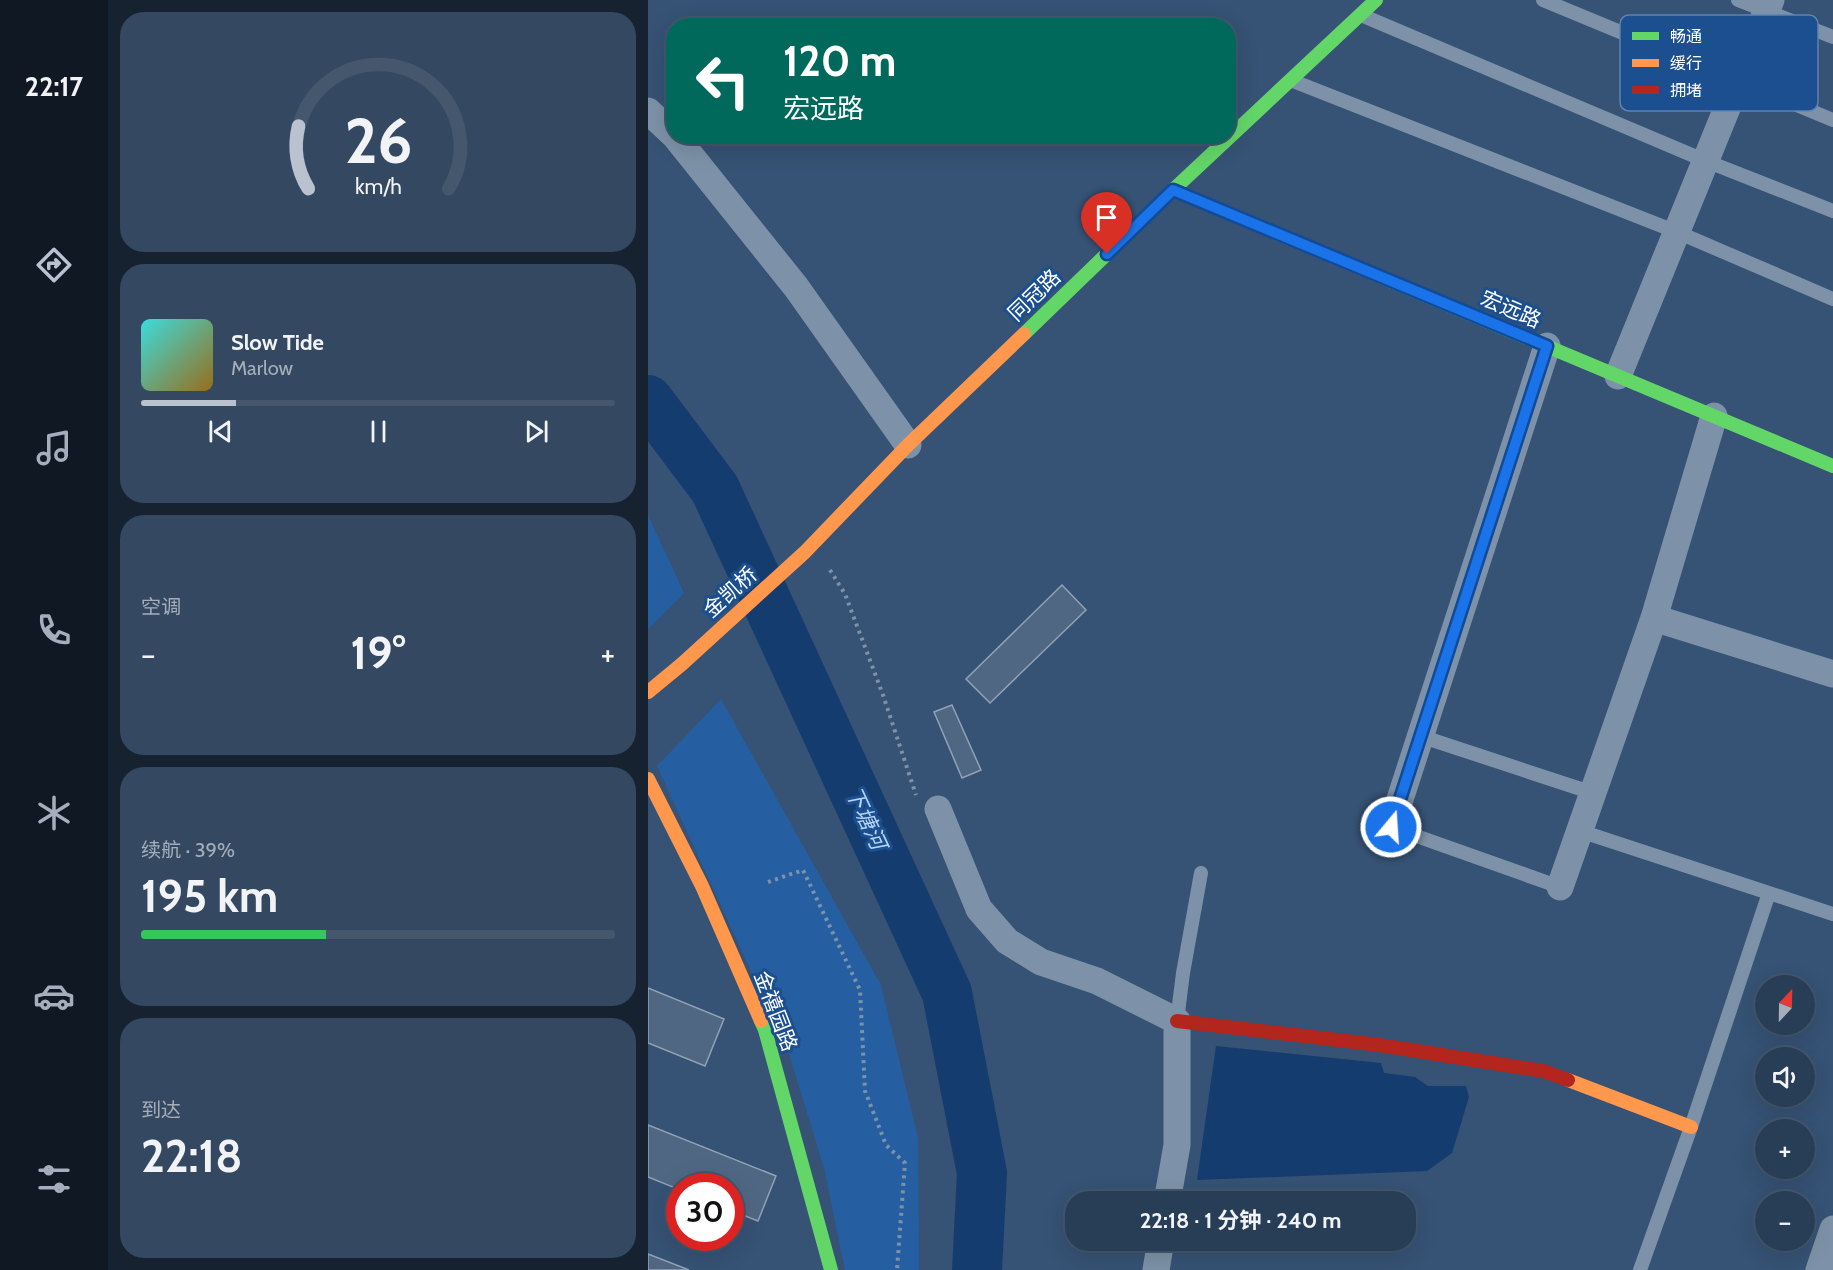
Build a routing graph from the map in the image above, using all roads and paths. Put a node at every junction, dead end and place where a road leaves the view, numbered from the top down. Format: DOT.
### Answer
graph roads {
  1 [pos="1376,0"];
  2 [pos="1543,0"];
  3 [pos="1738,0"];
  4 [pos="1769,6"];
  5 [pos="1360,15"];
  6 [pos="1788,15"];
  7 [pos="1818,30"];
  8 [pos="1620,31"];
  9 [pos="1833,37"];
  10 [pos="1291,80"];
  11 [pos="648,111"];
  12 [pos="1726,111"];
  13 [pos="1812,111"];
  14 [pos="1833,120"];
  15 [pos="666,128"];
  16 [pos="1236,131"];
  17 [pos="680,144"];
  18 [pos="1222,144"];
  19 [pos="1706,161"];
  20 [pos="1173,190"];
  21 [pos="1833,211"];
  22 [pos="1677,232"];
  23 [pos="1833,299"];
  24 [pos="1547,346"];
  25 [pos="1618,376"];
  26 [pos="1714,416"];
  27 [pos="908,445"];
  28 [pos="1833,466"];
  29 [pos="810,548"];
  30 [pos="1654,618"];
  31 [pos="1832,669"];
  32 [pos="648,693"];
  33 [pos="1420,736"];
  34 [pos="648,779"];
  35 [pos="1593,794"];
  36 [pos="938,809"];
  37 [pos="1391,827"];
  38 [pos="1580,831"];
  39 [pos="1201,873"];
  40 [pos="768,882"];
  41 [pos="1560,886"];
  42 [pos="1769,893"];
  43 [pos="1833,914"];
  44 [pos="1177,1021"];
  45 [pos="1690,1127"];
  46 [pos="1169,1191"];
  47 [pos="1833,1229"];
  48 [pos="1159,1251"];
  49 [pos="831,1270"];
  50 [pos="897,1270"];
  51 [pos="1156,1270"];
  52 [pos="1640,1270"];
  53 [pos="1819,1270"];
  1 -- 5 [label="street, 同冠路"];
  2 -- 8 [label="lane"];
  3 -- 4 [label="lane"];
  4 -- 6 [label="lane"];
  5 -- 10 [label="street, 同冠路"];
  5 -- 19 [label="lane"];
  7 -- 9 [label="lane"];
  10 -- 16 [label="street, 同冠路"];
  10 -- 22 [label="lane"];
  11 -- 15 [label="street"];
  12 -- 19 [label="street"];
  13 -- 14 [label="lane"];
  17 -- 27 [label="street"];
  18 -- 20 [label="street, 同冠路"];
  19 -- 21 [label="lane"];
  19 -- 22 [label="street"];
  20 -- 24 [label="street, 宏远路"];
  20 -- 27 [label="street, 同冠路"];
  22 -- 23 [label="lane"];
  22 -- 25 [label="street"];
  24 -- 25 [label="street, 宏远路"];
  24 -- 33 [label="street"];
  25 -- 26 [label="street, 宏远路"];
  26 -- 28 [label="street, 宏远路"];
  26 -- 30 [label="street"];
  27 -- 29 [label="street, 同冠路"];
  29 -- 32 [label="street, 金凯桥"];
  29 -- 36 [label="path"];
  30 -- 31 [label="street"];
  30 -- 35 [label="street"];
  33 -- 35 [label="lane"];
  33 -- 37 [label="street"];
  34 -- 49 [label="street, 金禧园路"];
  35 -- 38 [label="street"];
  36 -- 44 [label="street"];
  37 -- 41 [label="lane"];
  38 -- 41 [label="street"];
  38 -- 42 [label="lane"];
  39 -- 44 [label="lane"];
  40 -- 50 [label="path"];
  42 -- 43 [label="lane"];
  42 -- 45 [label="lane"];
  44 -- 45 [label="street"];
  44 -- 46 [label="street"];
  45 -- 52 [label="lane"];
  47 -- 53 [label="street"];
  48 -- 51 [label="street"];
}
